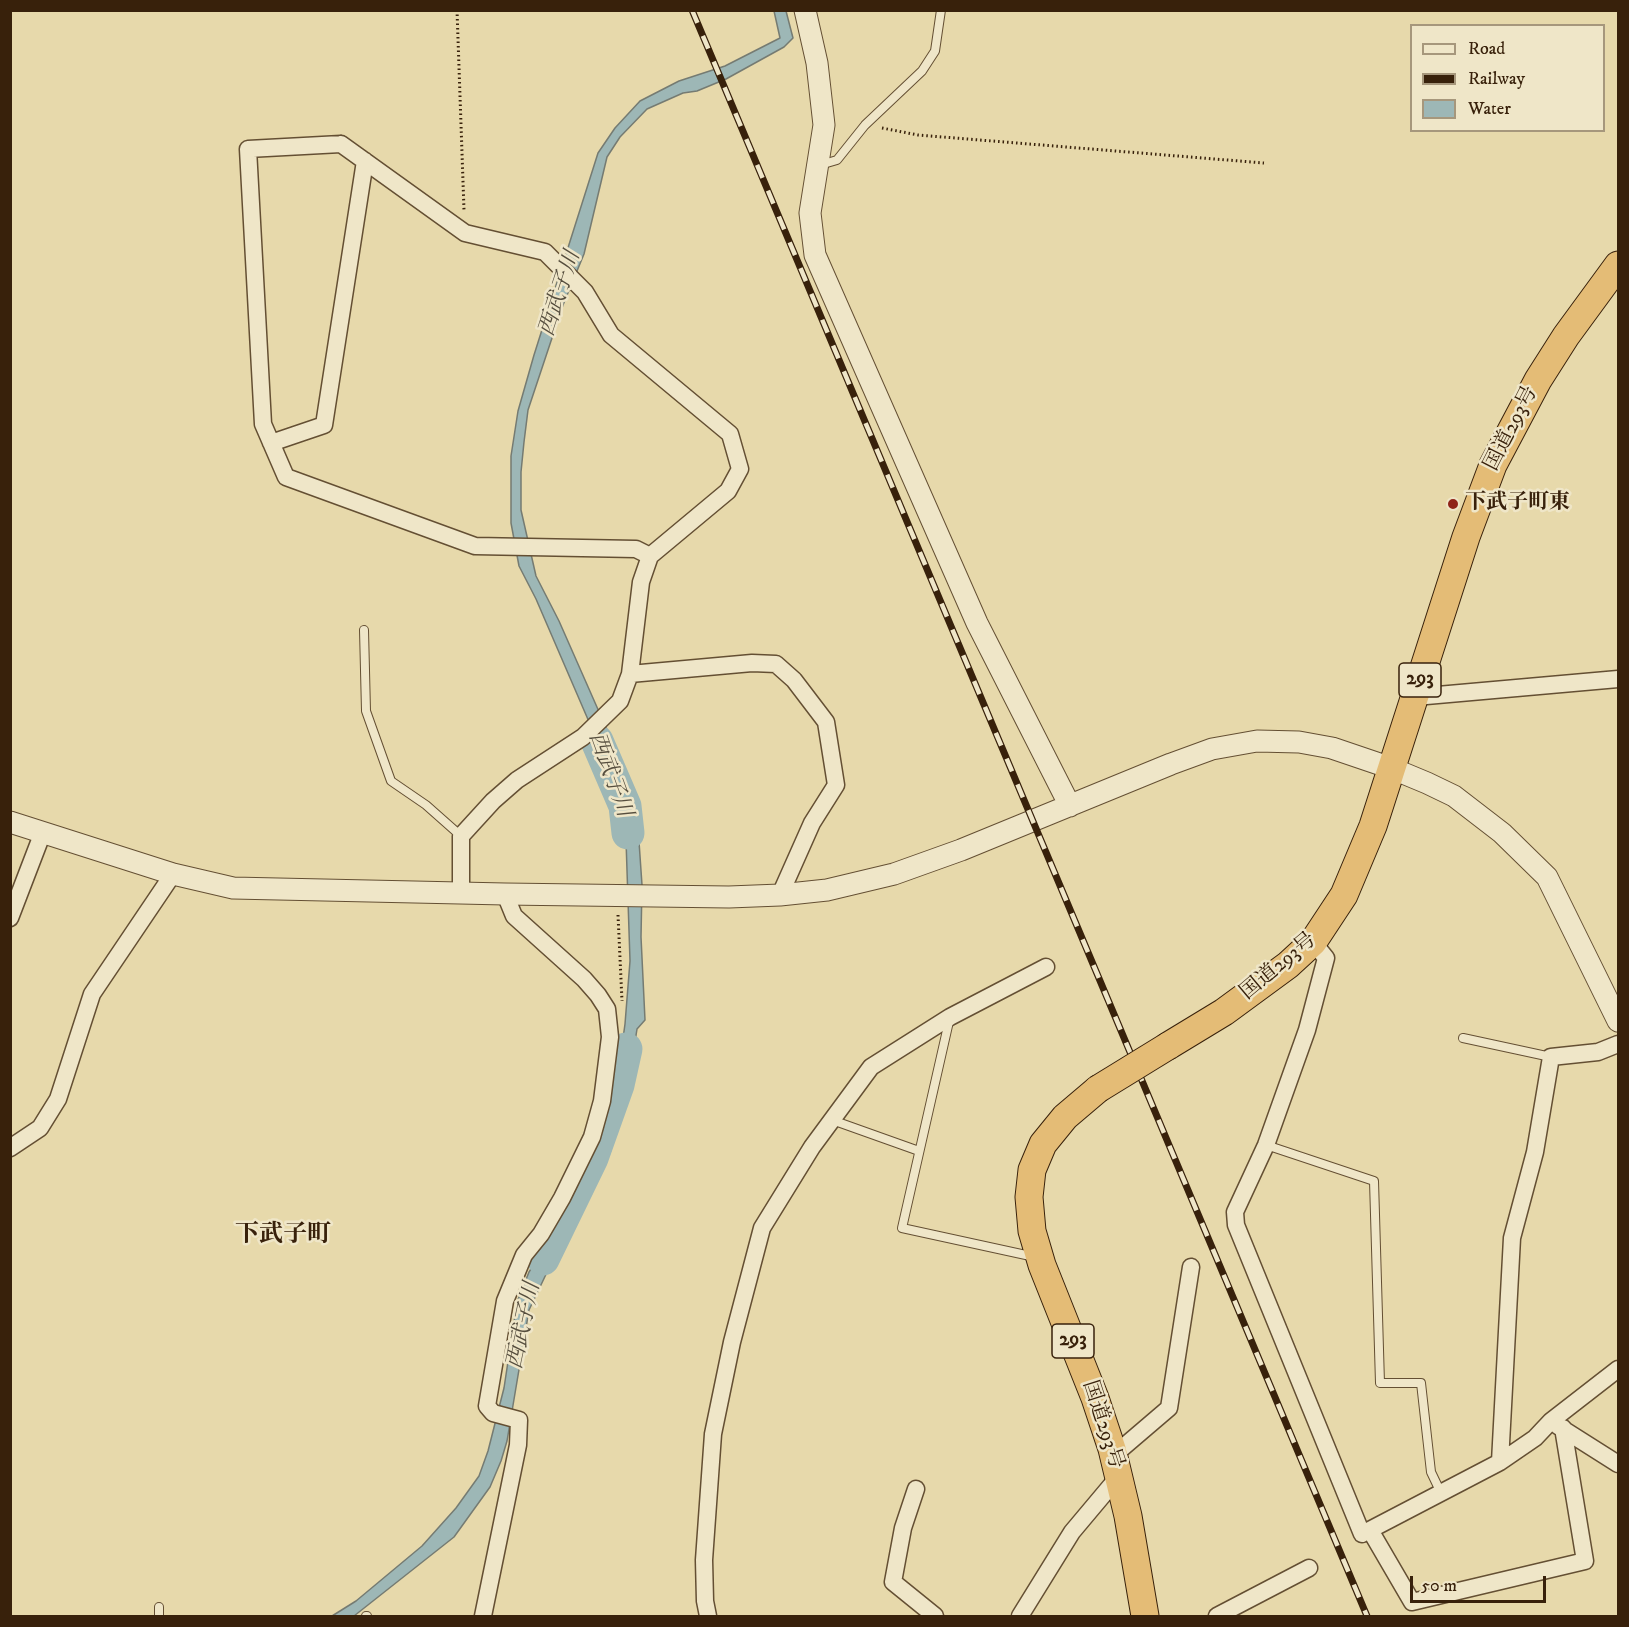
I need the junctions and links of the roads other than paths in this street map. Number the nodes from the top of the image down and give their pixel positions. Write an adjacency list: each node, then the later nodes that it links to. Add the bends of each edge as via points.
1 (805, 10): 4 (street, via 817,63 824,125)
2 (941, 10): 4 (lane, via 935,51 922,71 865,124 837,160)
3 (365, 161): 6 (street, via 324,425); 6 (street, via 341,144 248,148 263,423); 7 (street, via 465,233 545,252 585,292 611,335 730,434 740,468 728,491)
4 (818, 165): 13 (street, via 810,213 815,255 977,622)
5 (1618, 265): 11 (highway, 国道293号 / 293, via 1538,380 1493,465)
6 (271, 443): 7 (street, via 286,477 475,546 636,549)
7 (650, 556): 9 (street, via 641,582)
8 (364, 630): 16 (lane, via 366,711 391,781)
9 (630, 674): 16 (street, via 620,701 605,716 583,736 517,780); 20 (street, via 776,664 794,680 826,722 836,785 812,823)
10 (1618, 679): 11 (street)
11 (1415, 697): 12 (highway, 国道293号 / 293)
12 (1391, 768): 13 (street, via 1332,748 1257,741 1212,749); 22 (highway, 国道293号 / 293, via 1359,863 1344,896); 24 (street, via 1454,796 1502,833 1547,877)
13 (1070, 806): 20 (street, via 894,874 827,890)
14 (10, 822): 15 (street)
15 (43, 832): 17 (street); 21 (street)
16 (461, 836): 18 (street)
17 (173, 874): 18 (street, via 233,888); 32 (street, via 92,994 58,1099 40,1128)
18 (461, 892): 19 (street)
19 (505, 894): 20 (street); 47 (street, via 514,916 598,994 607,1009 610,1036 602,1101 592,1137 562,1198 524,1255 505,1301 487,1406 493,1413 519,1420 518,1445)
20 (780, 895)
21 (10, 918)
22 (1313, 942): 31 (street, via 1326,958 1307,1030); 34 (highway, 国道293号 / 293, bridge, via 1224,1012 1098,1089 1065,1117 1043,1144 1032,1170 1032,1231)
23 (1046, 968): 25 (street)
24 (1611, 990): 26 (street)
25 (950, 1017): 30 (street, via 871,1067); 33 (lane)
26 (1618, 1021)
27 (1463, 1038): 29 (lane)
28 (1618, 1044): 29 (street, via 1598,1052)
29 (1551, 1057): 38 (street, via 1535,1152 1512,1238)
30 (832, 1119): 33 (lane); 48 (street, via 762,1228 732,1341 713,1434 704,1560)
31 (1266, 1145): 42 (lane, via 1374,1181 1380,1383 1421,1383 1431,1472); 43 (street, via 1235,1212 1236,1225 1362,1534)
32 (10, 1148)
33 (919, 1151): 34 (lane, via 902,1228)
34 (1040, 1258): 40 (highway, 国道293号 / 293, via 1095,1398)
35 (1191, 1267): 40 (street, via 1169,1408)
36 (1618, 1369): 37 (street)
37 (1557, 1425): 38 (street); 39 (street); 43 (street, via 1585,1561 1412,1602)
38 (1500, 1462): 42 (street)
39 (1618, 1464)
40 (1116, 1465): 50 (street); 51 (highway, 国道293号 / 293)
41 (916, 1489): 49 (street, via 892,1582)
42 (1442, 1493): 43 (street)
43 (1370, 1530)
44 (1309, 1568): 52 (street)
45 (159, 1607): 46 (lane)
46 (159, 1617)
47 (483, 1617)
48 (708, 1617)
49 (935, 1617)
50 (1020, 1617)
51 (1145, 1617)
52 (1216, 1617)

